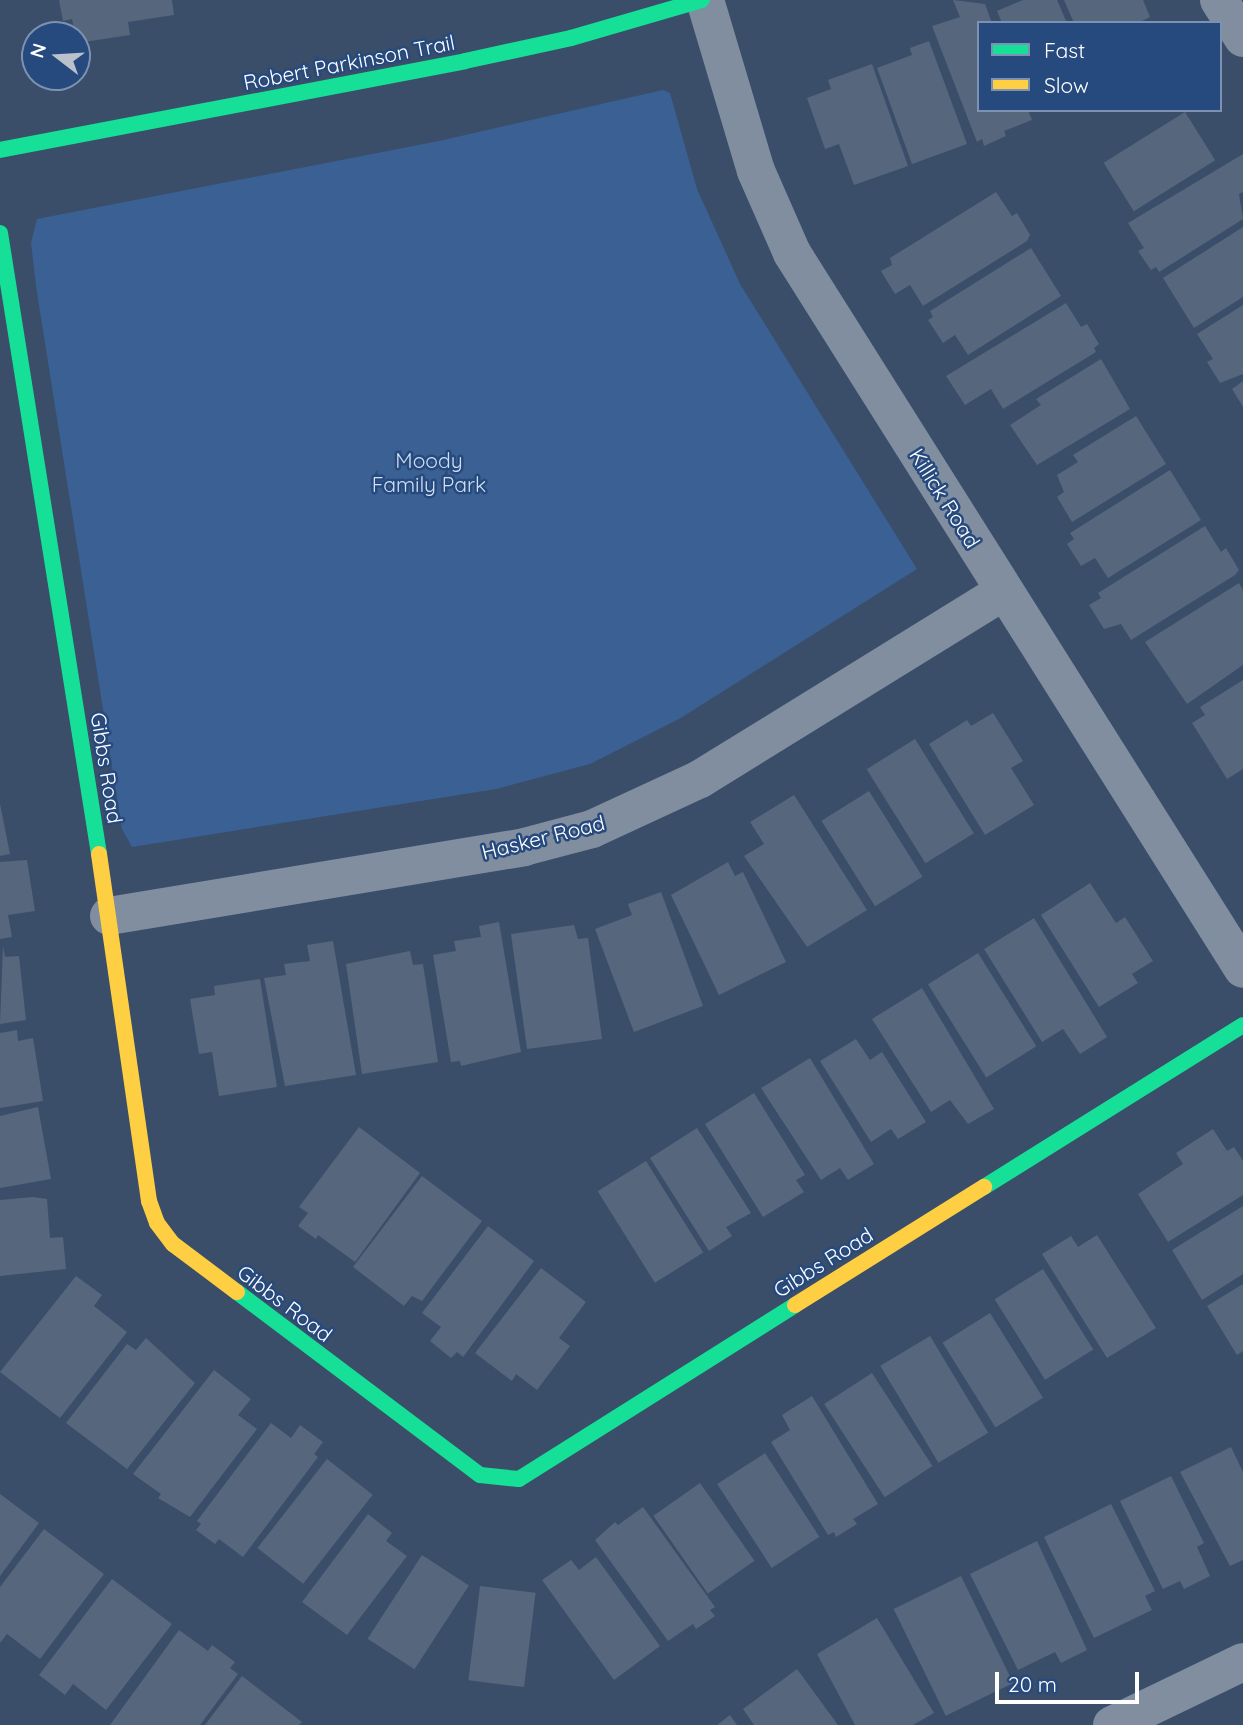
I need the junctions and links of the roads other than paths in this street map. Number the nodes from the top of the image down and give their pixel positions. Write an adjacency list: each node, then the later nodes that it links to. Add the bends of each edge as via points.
1 (704, 0): 4 (street, Robert Parkinson Trail, via 571,38 465,61); 6 (street, Killick Road, via 755,172 792,253)
2 (1219, 0): 3 (street)
3 (1243, 38)
4 (0, 150)
5 (0, 233): 7 (street, Gibbs Road)
6 (1004, 591): 7 (street, Hasker Road, via 700,779 592,829 524,847); 8 (street, Killick Road)
7 (109, 916): 9 (street, Gibbs Road, via 149,1201 157,1223 173,1244 444,1451 480,1475 506,1478 519,1479 563,1455 665,1386)
8 (1243, 969)
9 (1243, 1025)
10 (1243, 1662): 11 (street)
11 (1112, 1725)

